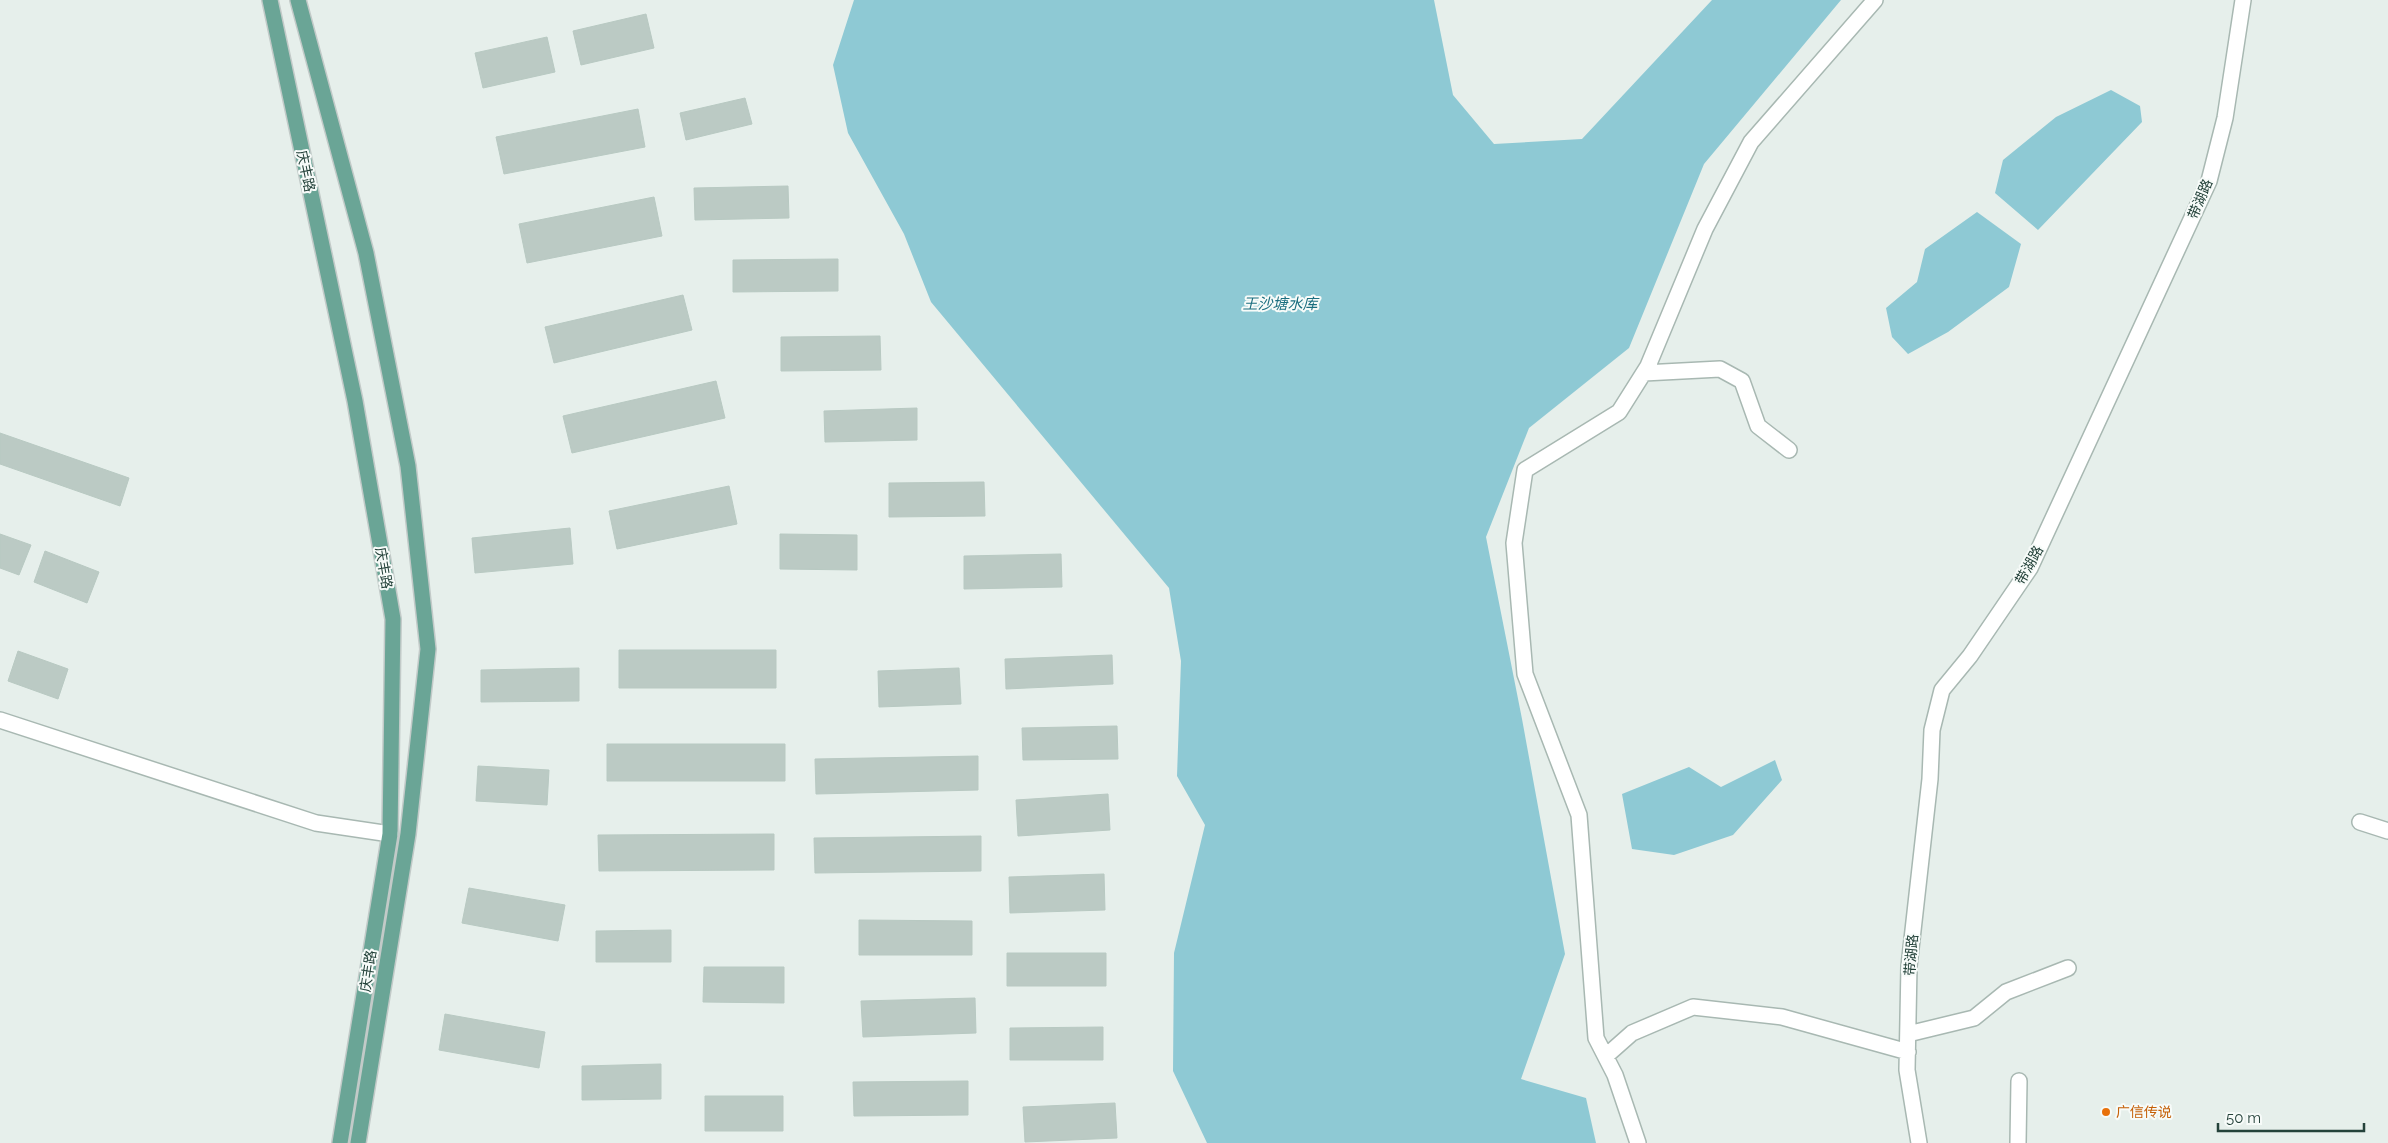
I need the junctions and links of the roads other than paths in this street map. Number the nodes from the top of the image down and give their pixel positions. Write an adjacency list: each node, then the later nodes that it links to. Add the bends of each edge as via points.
1 (270, 0): 10 (main road, 庆丰路, via 354,401 393,619)
2 (298, 0): 17 (main road, via 366,252 408,466 428,649 408,834)
3 (1875, 0): 5 (street, via 1751,142 1705,229)
4 (2243, 0): 12 (street, 带湖路, via 2225,118 2209,181 2030,568 1970,656 1942,690 1932,730 1930,779 1910,966)
5 (1644, 373): 6 (street, via 1720,369 1742,380 1758,426); 14 (street, via 1619,412 1525,470 1514,543 1525,674 1579,815 1596,1038)
6 (1788, 450)
7 (0, 720): 10 (street, via 316,823)
8 (2360, 822): 9 (street)
9 (2388, 831)
10 (390, 834): 16 (main road, 庆丰路)
11 (2068, 968): 12 (street, via 2006,992 1974,1018)
12 (1908, 1034): 13 (street, 带湖路)
13 (1908, 1052): 14 (street, via 1782,1017 1693,1007 1632,1032); 19 (street, 带湖路)
14 (1606, 1056): 18 (street, via 1616,1075)
15 (2019, 1081): 20 (street)
16 (340, 1143)
17 (358, 1143)
18 (1638, 1143)
19 (1919, 1143)
20 (2018, 1143)

